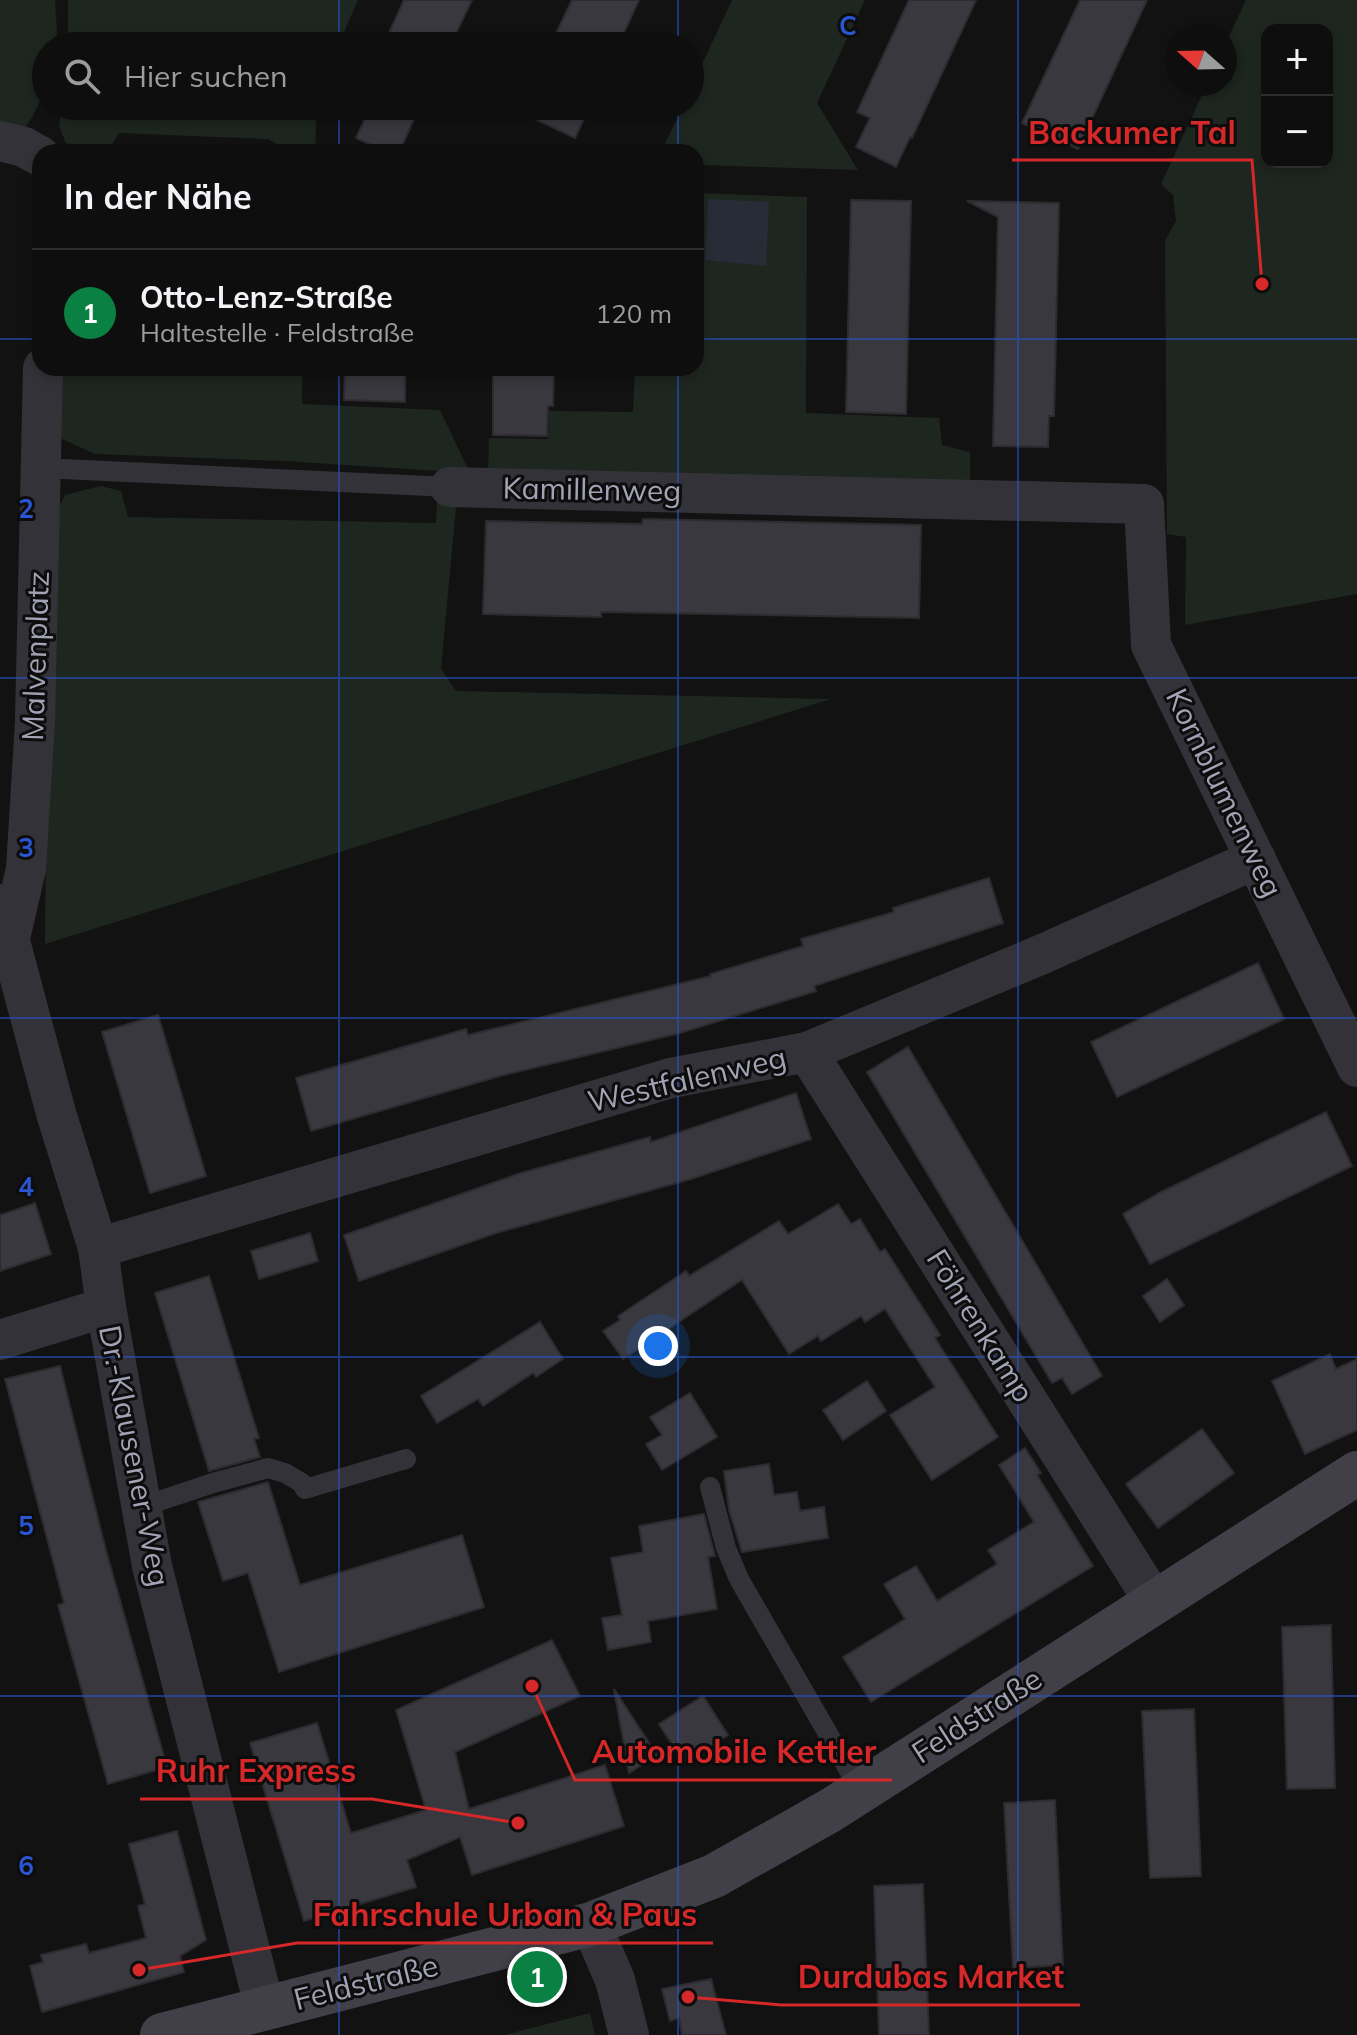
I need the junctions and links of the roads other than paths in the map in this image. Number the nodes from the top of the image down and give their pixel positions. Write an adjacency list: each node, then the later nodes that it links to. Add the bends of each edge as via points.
1 (0, 141): 2 (street)
2 (32, 152)
3 (43, 376): 4 (street, Malvenplatz)
4 (41, 468): 5 (lane, Kamillenweg); 8 (street, Malvenplatz, via 27,854)
5 (450, 487): 6 (street, Kamillenweg)
6 (1144, 504): 7 (street, Kornblumenweg, via 1151,645)
7 (1256, 859): 9 (street, Westfalenweg); 10 (street, Kornblumenweg)
8 (5, 923): 11 (street, Dr.-Klausener-Weg)
9 (807, 1052): 11 (street, Westfalenweg, via 671,1078); 18 (street, Föhrenkamp)
10 (1357, 1067)
11 (98, 1248): 12 (street, Dr.-Klausener-Weg)
12 (106, 1307): 13 (street); 17 (street, Dr.-Klausener-Weg)
13 (0, 1340)
14 (406, 1459): 17 (lane, via 305,1489 285,1473 268,1468)
15 (1357, 1473): 18 (main road, Feldstraße)
16 (710, 1487): 19 (lane, via 739,1579)
17 (141, 1507): 21 (street, Dr.-Klausener-Weg)
18 (1154, 1601): 19 (main road, Feldstraße)
19 (861, 1791): 20 (main road, Feldstraße, via 714,1876)
20 (591, 1924): 21 (main road, Feldstraße); 23 (street, via 615,1980)
21 (265, 2009): 22 (main road, Feldstraße)
22 (162, 2035)
23 (629, 2035)

